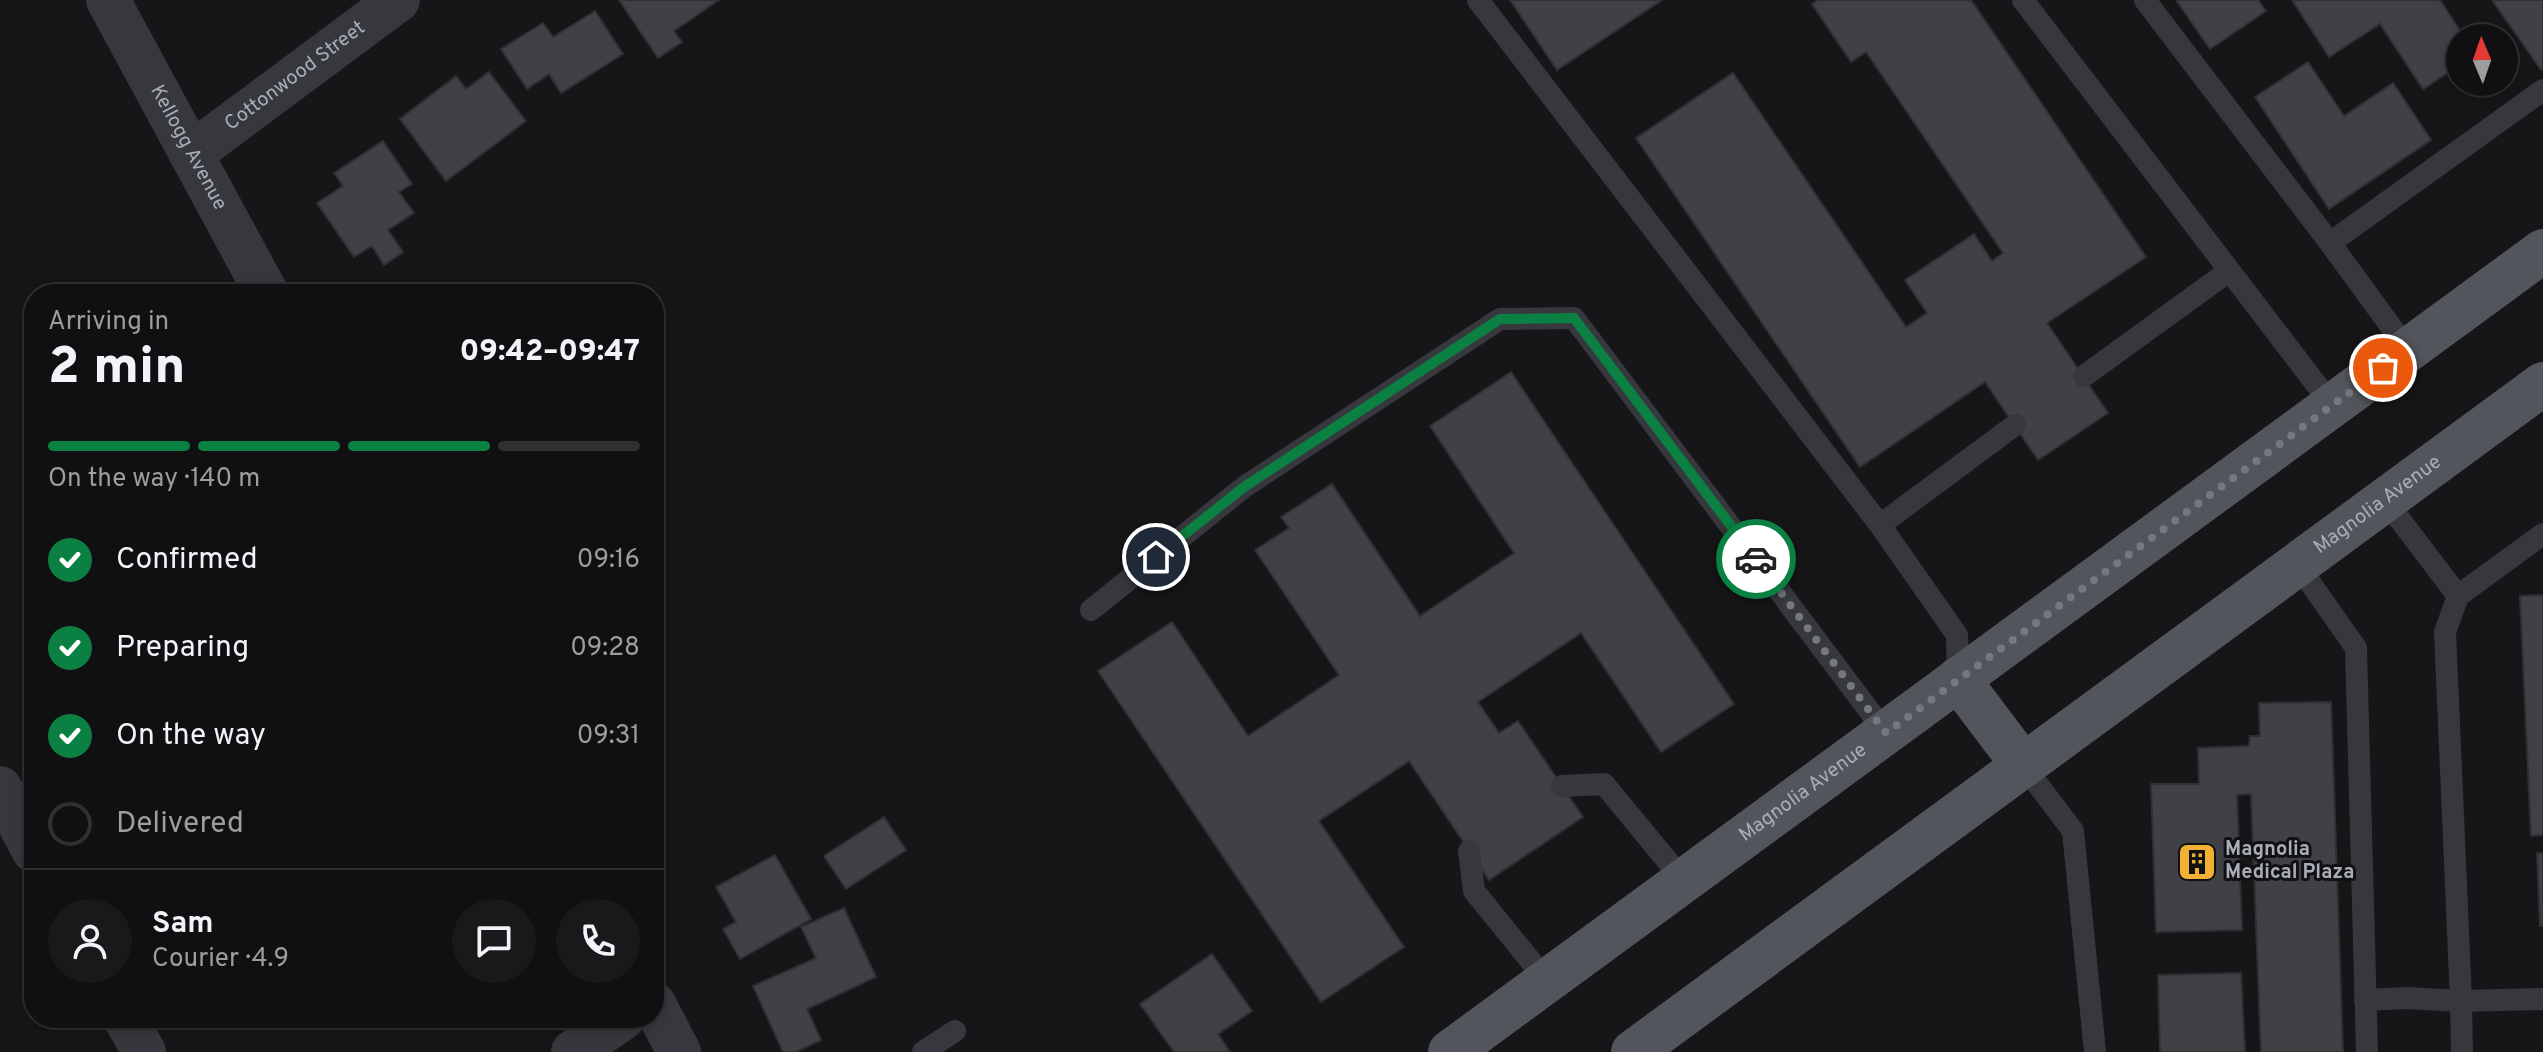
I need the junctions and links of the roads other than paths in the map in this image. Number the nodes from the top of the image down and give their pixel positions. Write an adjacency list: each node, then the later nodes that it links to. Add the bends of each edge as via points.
1 (108, 0): 7 (street, Kellogg Avenue)
2 (398, 0): 7 (street, Cottonwood Street)
3 (1478, 0): 18 (lane)
4 (2023, 0): 10 (lane)
5 (2145, 0): 8 (lane)
6 (2543, 90): 8 (lane)
7 (191, 154): 11 (street, Kellogg Avenue)
8 (2330, 243): 12 (lane)
9 (2543, 251): 12 (main road, Magnolia Avenue)
10 (2229, 271): 13 (lane); 15 (lane)
11 (262, 284)
12 (2408, 350): 15 (main road, Magnolia Avenue)
13 (2084, 376)
14 (2543, 384): 17 (main road, Magnolia Avenue)
15 (2332, 405): 23 (main road, Magnolia Avenue)
16 (2015, 425): 18 (lane)
17 (2385, 500): 20 (main road, Magnolia Avenue); 21 (lane)
18 (1880, 525): 23 (lane, via 1957,635)
19 (2543, 534): 21 (lane)
20 (2297, 564): 25 (main road, Magnolia Avenue); 33 (lane, via 2356,648)
21 (2458, 596): 34 (lane, via 2445,632)
22 (1091, 610): 24 (lane, via 1244,487 1500,319 1574,318)
23 (1958, 679): 24 (main road, Magnolia Avenue); 25 (main road)
24 (1886, 733): 30 (main road, Magnolia Avenue)
25 (2023, 765): 44 (main road, Magnolia Avenue); 45 (lane, via 2073,831)
26 (1562, 786): 30 (lane, via 1604,784)
27 (0, 788): 28 (street)
28 (24, 832)
29 (1469, 851): 31 (lane, via 1474,891)
30 (1684, 881): 31 (main road, Magnolia Avenue)
31 (1547, 981): 43 (main road, Magnolia Avenue)
32 (2543, 999): 34 (lane)
33 (2365, 1000): 34 (lane); 46 (lane)
34 (2461, 1001): 47 (lane)
35 (664, 1023): 41 (street)
36 (131, 1028): 39 (street)
37 (608, 1028): 40 (street)
38 (955, 1031): 42 (lane)
39 (144, 1052)
40 (573, 1052)
41 (679, 1052)
42 (923, 1052)
43 (1450, 1052)
44 (1633, 1052)
45 (2095, 1052)
46 (2367, 1052)
47 (2462, 1052)

